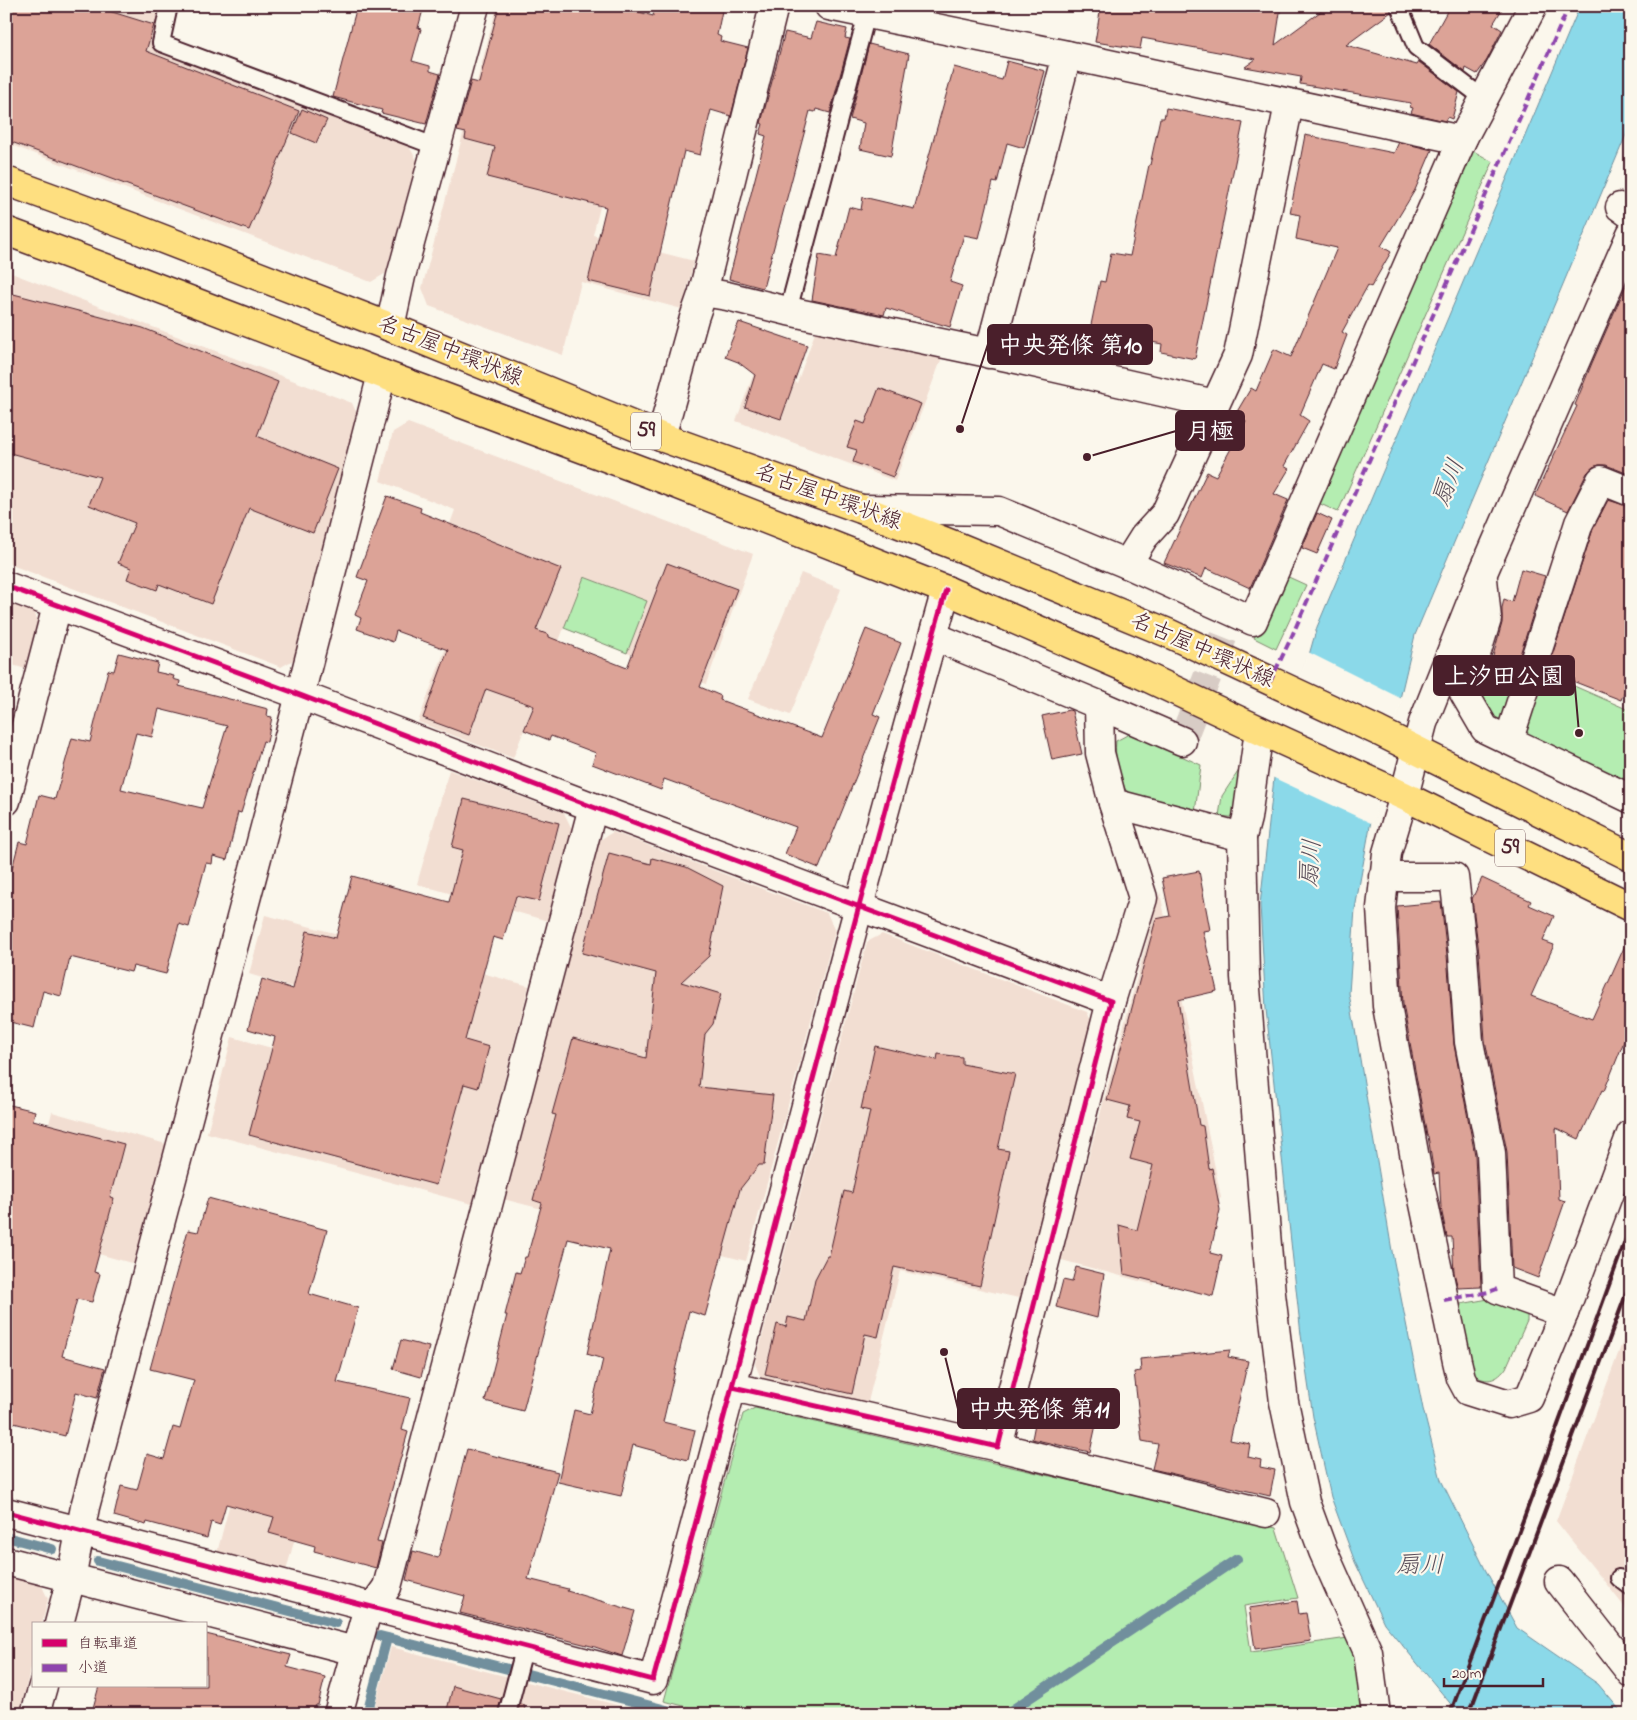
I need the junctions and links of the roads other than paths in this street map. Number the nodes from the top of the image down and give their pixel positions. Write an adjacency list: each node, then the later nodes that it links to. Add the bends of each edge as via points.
1 (169, 6): 12 (lane, via 161,43)
2 (474, 6): 12 (street)
3 (774, 6): 16 (street)
4 (829, 6): 7 (street)
5 (1399, 6): 9 (lane, via 1416,47)
6 (1534, 6): 9 (street)
7 (867, 14): 8 (street); 17 (lane)
8 (1067, 55): 10 (street); 19 (street)
9 (1483, 98): 11 (street)
10 (1289, 104): 11 (street); 21 (street, via 1238,355)
11 (1463, 138): 25 (street, via 1253,621)
12 (436, 147): 18 (street)
13 (6, 181): 18 (main road, 名古屋中環状線 / 59)
14 (6, 232): 20 (main road, 名古屋中環状線 / 59)
15 (1631, 234): 26 (street)
16 (703, 292): 17 (street); 22 (street)
17 (788, 311): 19 (street)
18 (390, 327): 22 (main road, 名古屋中環状線 / 59)
19 (989, 354): 21 (street)
20 (382, 374): 28 (main road, 名古屋中環状線 / 59, via 648,473); 31 (street)
21 (1216, 404): 25 (street, via 1165,514 1144,537)
22 (661, 438): 24 (main road, 名古屋中環状線 / 59)
23 (1631, 492): 34 (street, via 1602,480 1580,523)
24 (861, 509): 25 (street, via 999,511); 36 (main road, 名古屋中環状線 / 59, via 1168,633)
25 (1127, 564)
26 (1482, 575): 34 (street, via 1487,619 1464,693 1485,729); 36 (street, via 1423,723)
27 (6, 586): 29 (street)
28 (946, 590): 30 (street); 33 (main road, 名古屋中環状線 / 59, via 1138,673)
29 (57, 606): 31 (street); 39 (street)
30 (933, 636): 32 (street); 45 (street)
31 (300, 695): 41 (street); 54 (street)
32 (1099, 705): 35 (street); 40 (street, via 1100,753)
33 (1264, 733): 37 (main road, 名古屋中環状線 / 59); 42 (street)
34 (1509, 739): 38 (street)
35 (1182, 741)
36 (1408, 746): 37 (street); 43 (main road, 名古屋中環状線 / 59)
37 (1397, 793): 44 (street); 46 (main road, 名古屋中環状線 / 59)
38 (1631, 799)
39 (6, 801)
40 (1113, 803): 42 (street); 47 (street, via 1144,898)
41 (593, 807): 45 (street); 58 (street, via 387,1587)
42 (1242, 837): 67 (street, via 1245,977 1270,1284 1284,1402 1305,1502 1368,1652)
43 (1631, 857)
44 (1383, 877): 49 (street, via 1454,877 1469,1042 1491,1153 1497,1289); 49 (street, via 1381,908 1387,1006 1457,1361 1468,1391 1510,1404 1530,1398)
45 (858, 906): 47 (street); 50 (street)
46 (1631, 907)
47 (1112, 1001): 51 (street)
48 (1631, 1134): 49 (street)
49 (1564, 1313)
50 (733, 1387): 51 (street); 61 (street, via 653,1680)
51 (998, 1447): 53 (street)
52 (6, 1512): 54 (street)
53 (1266, 1512)
54 (81, 1531): 56 (street); 58 (street)
55 (6, 1561): 56 (street)
56 (71, 1578): 59 (street); 60 (street)
57 (1559, 1581): 62 (street)
58 (372, 1606): 60 (street); 61 (street)
59 (60, 1622)
60 (355, 1651): 65 (street)
61 (523, 1654): 66 (lane)
62 (1631, 1673)
63 (42, 1688): 64 (street)
64 (35, 1714)
65 (338, 1714)
66 (507, 1714)
67 (1376, 1714)

